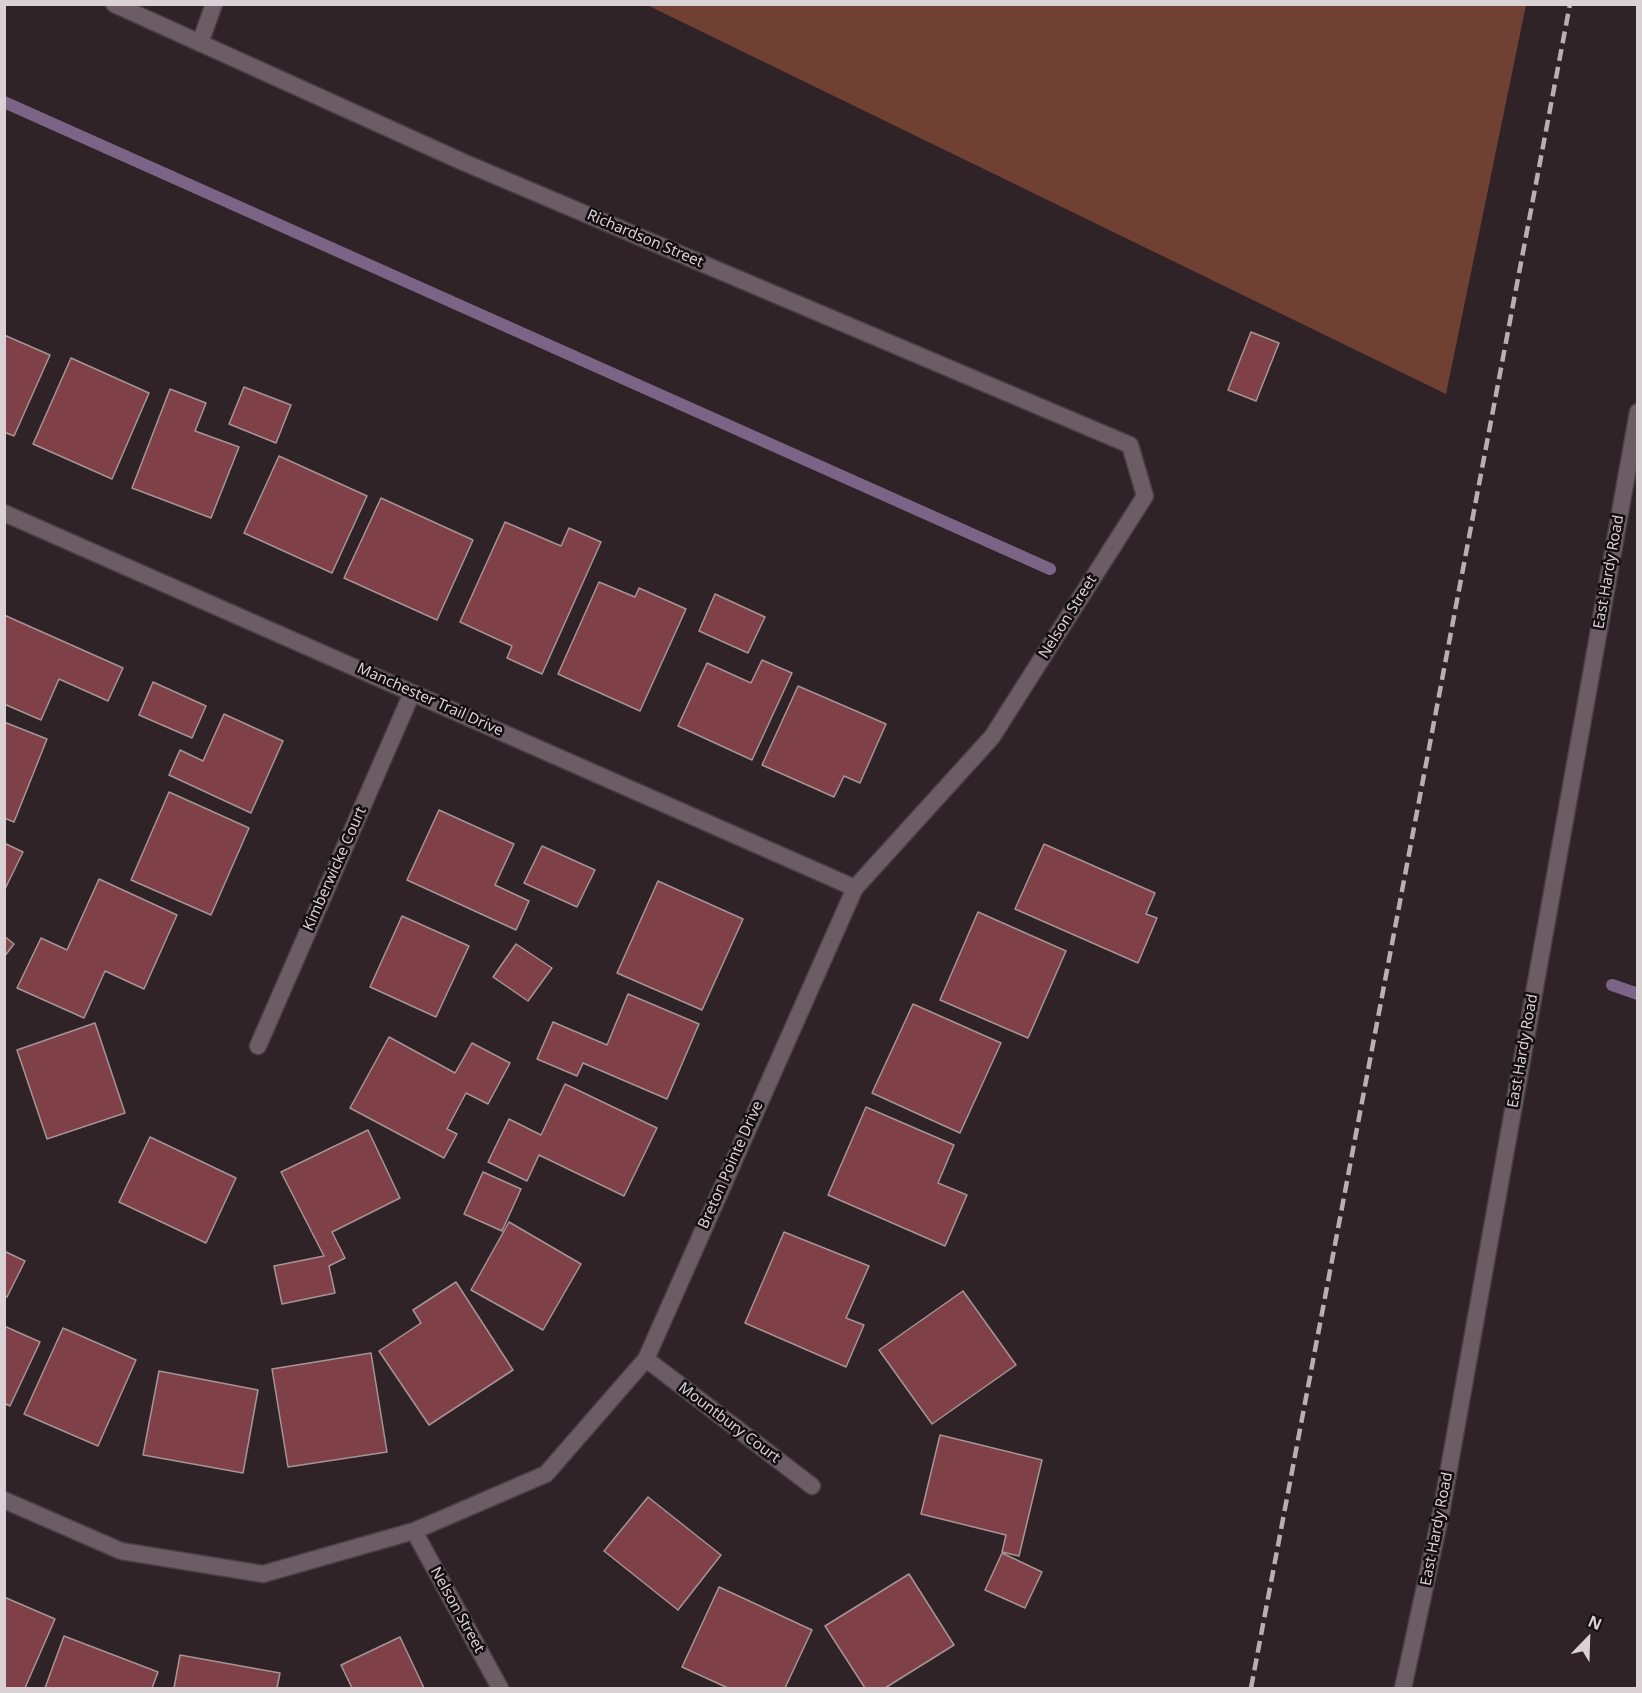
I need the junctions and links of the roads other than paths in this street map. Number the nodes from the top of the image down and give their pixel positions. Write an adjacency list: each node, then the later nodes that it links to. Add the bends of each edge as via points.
1 (114, 4): 3 (street, Richardson Street)
2 (214, 4): 3 (street)
3 (200, 43): 5 (street, Richardson Street, via 463,162 1130,445)
4 (1638, 412): 16 (street, East Hardy Road, via 1441,1513)
5 (1145, 496): 8 (street, Nelson Street)
6 (4, 513): 7 (street, Manchester Trail Drive)
7 (412, 693): 9 (street, Manchester Trail Drive); 10 (street, Kimberwicke Court)
8 (992, 737): 9 (street, Breton Pointe Drive)
9 (855, 888): 11 (street, Breton Pointe Drive)
10 (258, 1046)
11 (646, 1359): 12 (street, Mountbury Court); 14 (street, Breton Pointe Drive, via 546,1474)
12 (812, 1486)
13 (4, 1500): 14 (street, Breton Pointe Drive, via 121,1551 263,1574)
14 (414, 1531): 15 (street, Nelson Street)
15 (500, 1689)
16 (1403, 1689)

